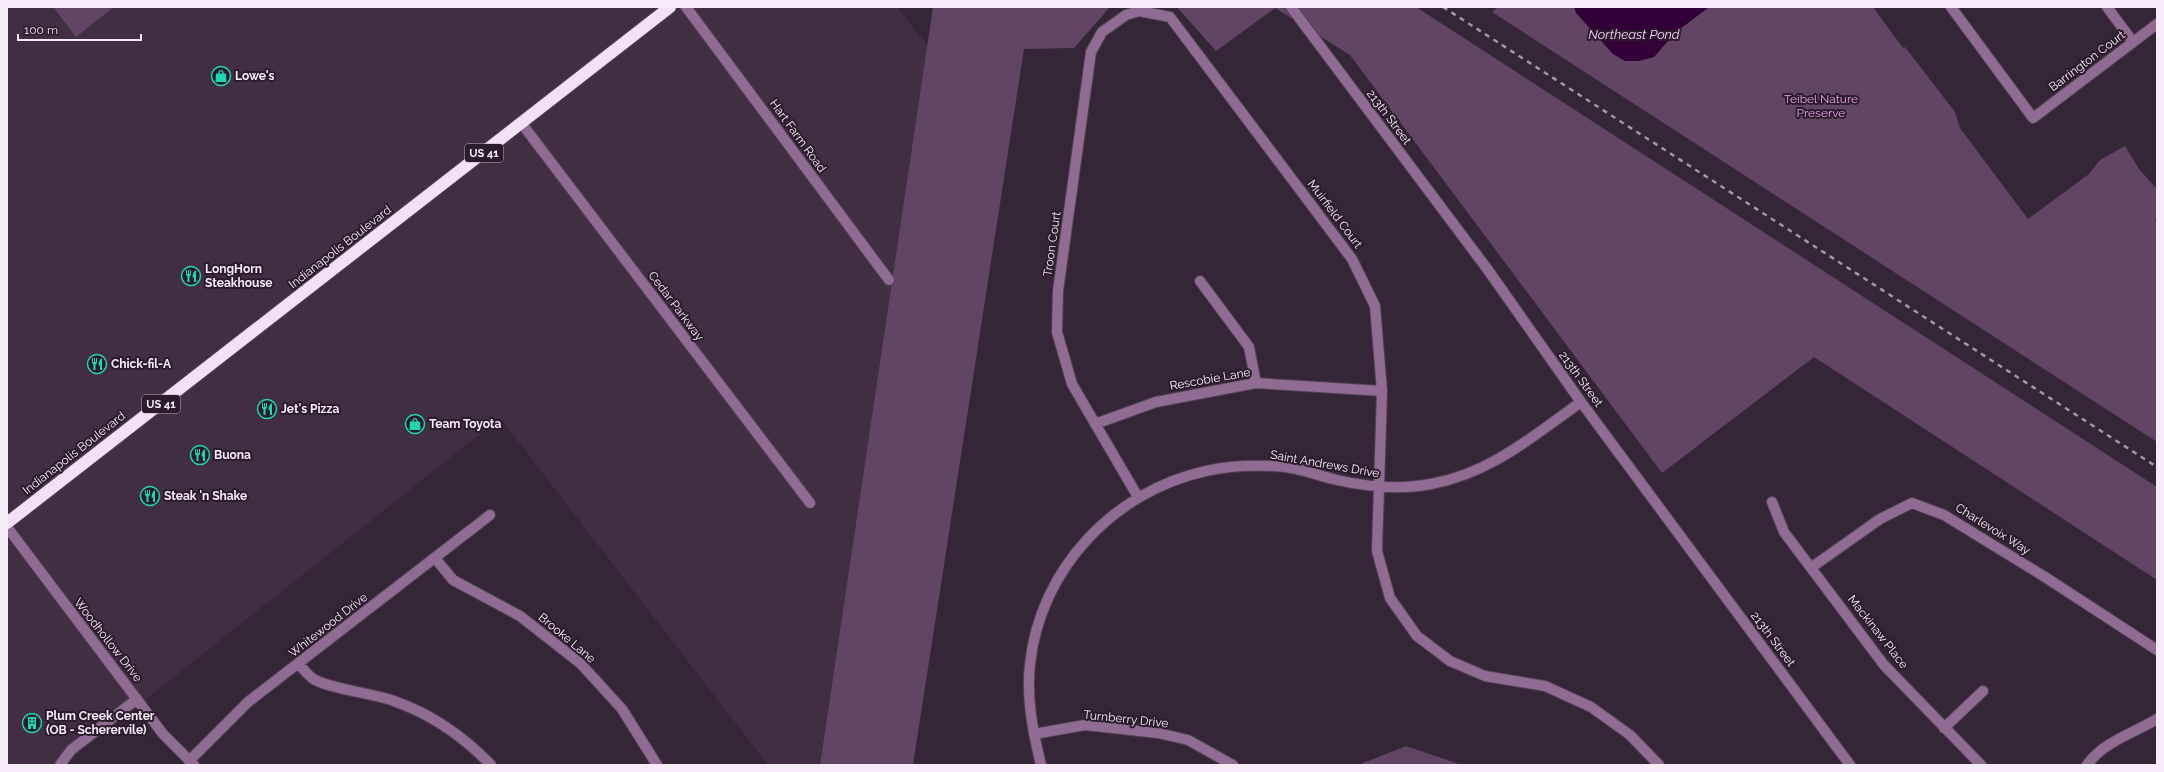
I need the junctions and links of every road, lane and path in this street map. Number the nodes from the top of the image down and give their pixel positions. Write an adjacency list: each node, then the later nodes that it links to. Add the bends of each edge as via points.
1 (670, 7): 9 (highway, Indianapolis Boulevard / US 41)
2 (686, 7): 10 (street, Hart Farm Road)
3 (1291, 7): 14 (street, 213th Street, via 1488,270)
4 (1951, 7): 8 (street, Barrington Court, via 2032,118)
5 (2107, 7): 8 (street)
6 (1148, 13): 13 (street, Muirfield Court, via 1170,17 1352,259 1375,306); 15 (street, Troon Court, via 1140,11 1126,14 1102,32 1091,52 1058,291 1057,332 1063,358 1072,384)
7 (2157, 24): 8 (street, Barrington Court)
8 (2133, 42)
9 (522, 124): 19 (street, Cedar Parkway); 21 (highway, Indianapolis Boulevard / US 41)
10 (889, 280)
11 (1200, 280): 12 (street, via 1249,347)
12 (1256, 383): 13 (street, Rescobie Lane); 15 (street, Rescobie Lane, via 1156,402)
13 (1382, 391): 16 (street, Muirfield Court)
14 (1581, 402): 16 (street, Saint Andrews Drive, via 1529,441 1503,458 1479,469 1432,484); 39 (street, 213th Street)
15 (1095, 424): 17 (street, Troon Court)
16 (1378, 487): 17 (street, Saint Andrews Drive, via 1275,466 1240,466 1206,470 1170,482); 38 (street, Muirfield Court, via 1377,551 1390,598 1417,636 1450,661 1485,676 1545,686 1591,707 1630,735)
17 (1138, 497): 31 (street, Saint Andrews Drive, via 1117,511 1085,541 1058,579 1047,601 1030,662 1029,692)
18 (1772, 502): 24 (street, Mackinaw Place, via 1784,532)
19 (810, 503)
20 (490, 515): 23 (street, Whitewood Drive)
21 (7, 523)
22 (7, 527): 28 (street, Woodhollow Drive)
23 (435, 558): 26 (street, Whitewood Drive); 35 (street, Brooke Lane, via 453,580 520,616 580,663 622,709)
24 (1812, 568): 25 (street, Charlevoix Way, via 1880,519 1912,503 1944,515); 30 (street, Mackinaw Place, via 1884,665)
25 (2157, 650)
26 (299, 664): 32 (street, Whitewood Drive, via 248,702); 34 (street, via 312,678 327,684 395,701 422,713 452,732)
27 (1983, 691): 30 (street)
28 (137, 698): 32 (street, Woodhollow Drive, via 163,734); 33 (street, via 71,750)
29 (2157, 719): 41 (street, via 2115,741)
30 (1944, 728): 40 (street, Mackinaw Place)
31 (1034, 734): 36 (street, Saint Andrews Drive); 37 (street, Turnberry Drive, via 1085,725 1158,733 1188,740)
32 (191, 763)
33 (60, 765)
34 (491, 765)
35 (657, 765)
36 (1041, 765)
37 (1232, 765)
38 (1659, 765)
39 (1850, 765)
40 (1981, 765)
41 (2087, 765)

